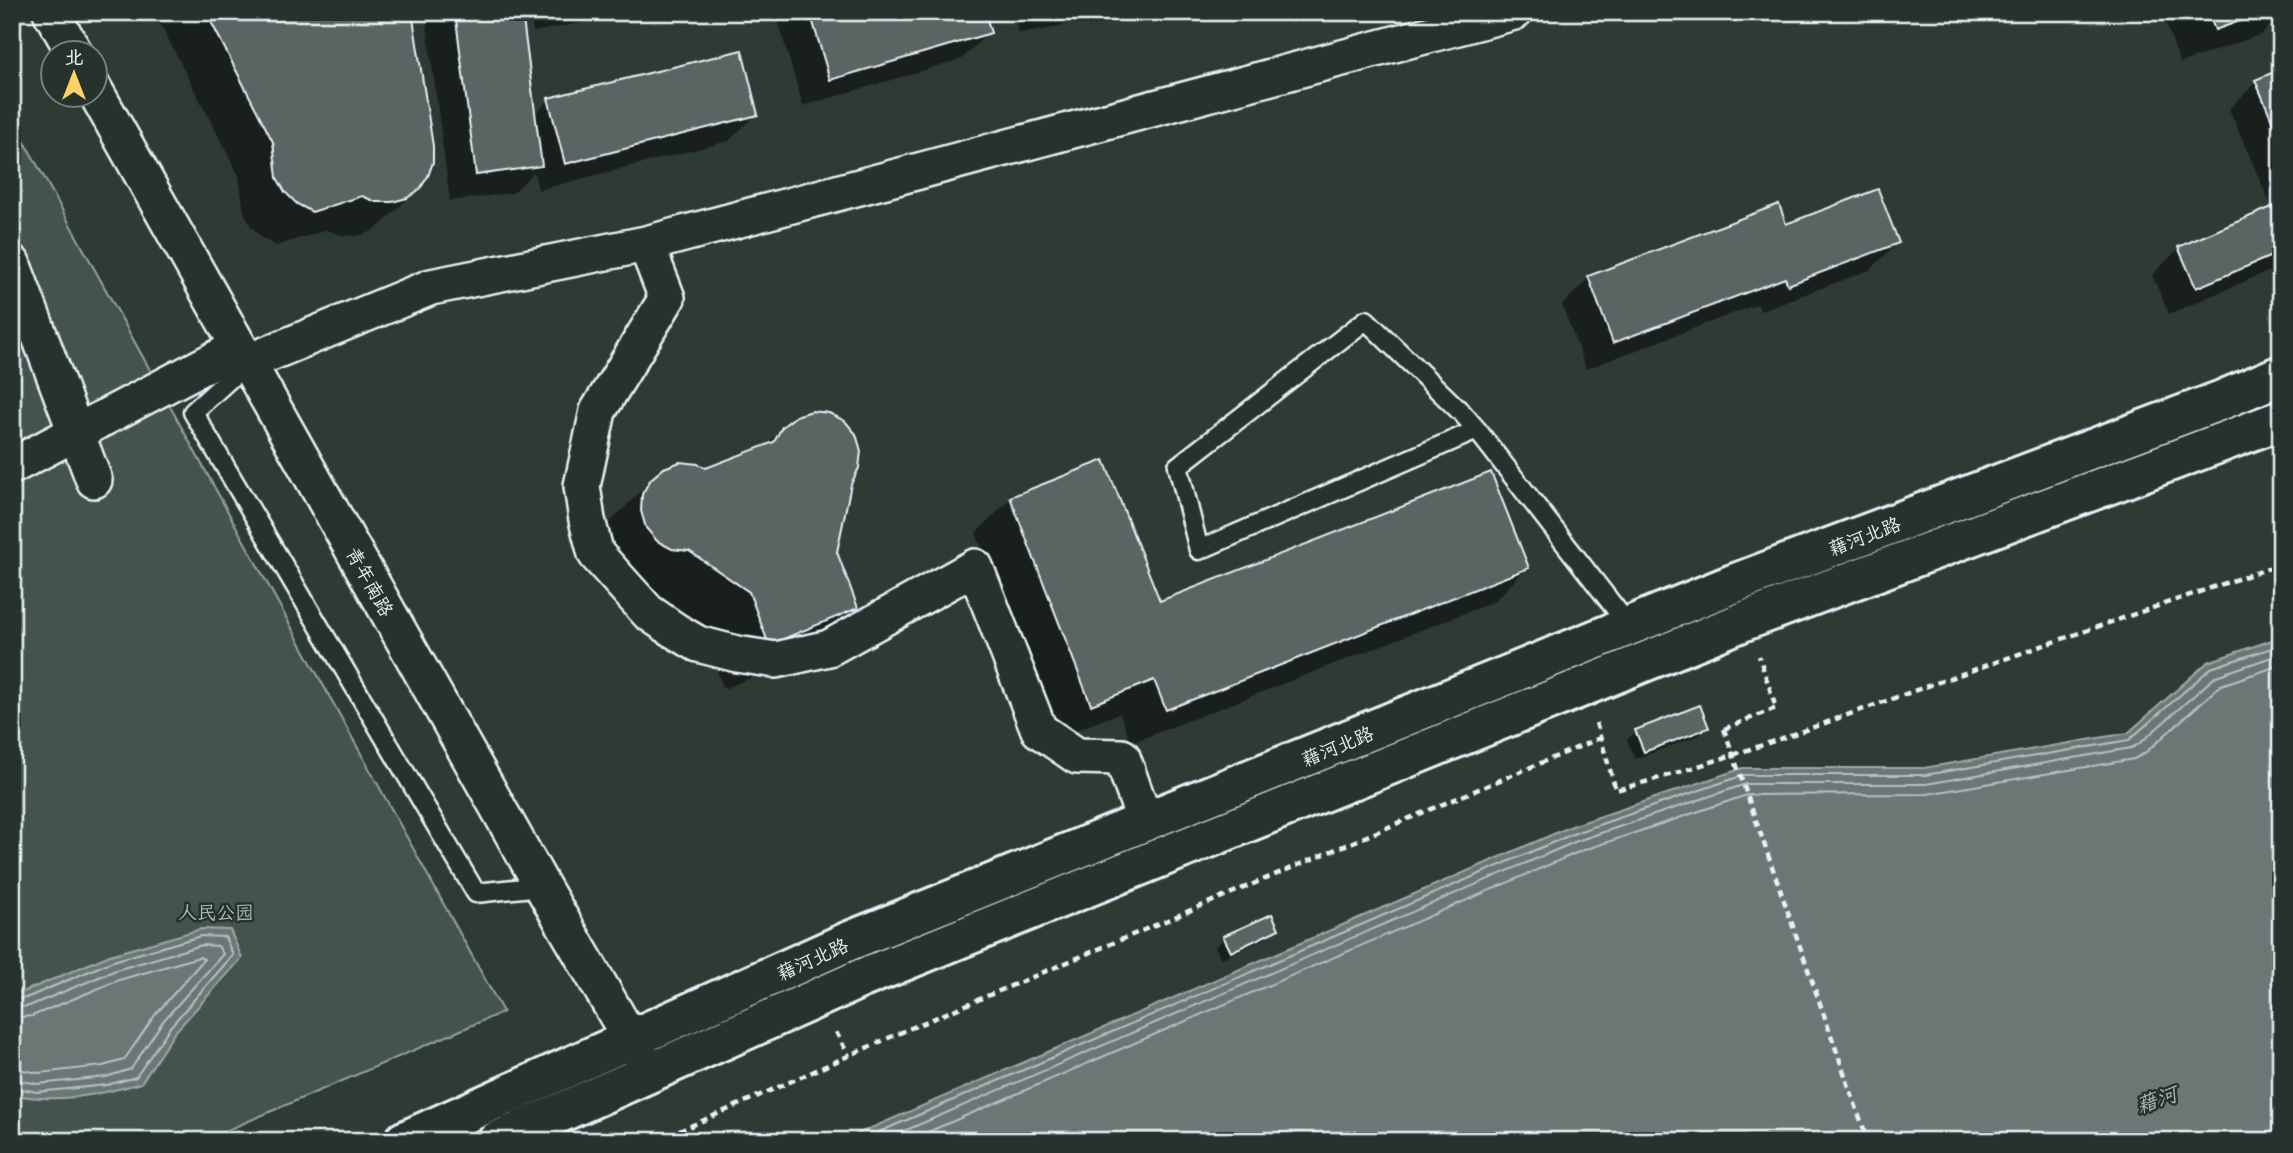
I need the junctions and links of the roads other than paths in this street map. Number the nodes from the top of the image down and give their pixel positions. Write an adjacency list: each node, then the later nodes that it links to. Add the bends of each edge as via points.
1 (51, 12): 3 (street)
2 (1514, 12): 5 (street)
3 (66, 38)
4 (105, 108): 7 (street, 青年南路)
5 (646, 244): 7 (street, via 431,287); 15 (street, via 667,298 598,411 582,486 596,554 648,612 674,630 698,644 776,660 829,648 975,567 1039,730 1077,756 1122,757)
6 (12, 263): 11 (street)
7 (244, 355): 11 (street); 16 (street, 青年南路); 16 (lane, via 193,412 476,893)
8 (2281, 374): 14 (main road, 藉河北路)
9 (2281, 420): 18 (main road, 藉河北路, via 1747,620 862,978)
10 (1477, 430): 10 (lane, via 1366,320 1178,466 1199,550); 14 (lane)
11 (76, 433): 12 (street); 13 (street)
12 (12, 466)
13 (94, 480)
14 (1629, 626): 15 (main road, 藉河北路)
15 (1145, 822): 17 (main road, 藉河北路, via 847,942)
16 (542, 886): 17 (street, 青年南路)
17 (630, 1041): 18 (street, 青年南路); 19 (main road, 藉河北路)
18 (650, 1072): 20 (main road, 藉河北路)
19 (404, 1141)
20 (496, 1141)

